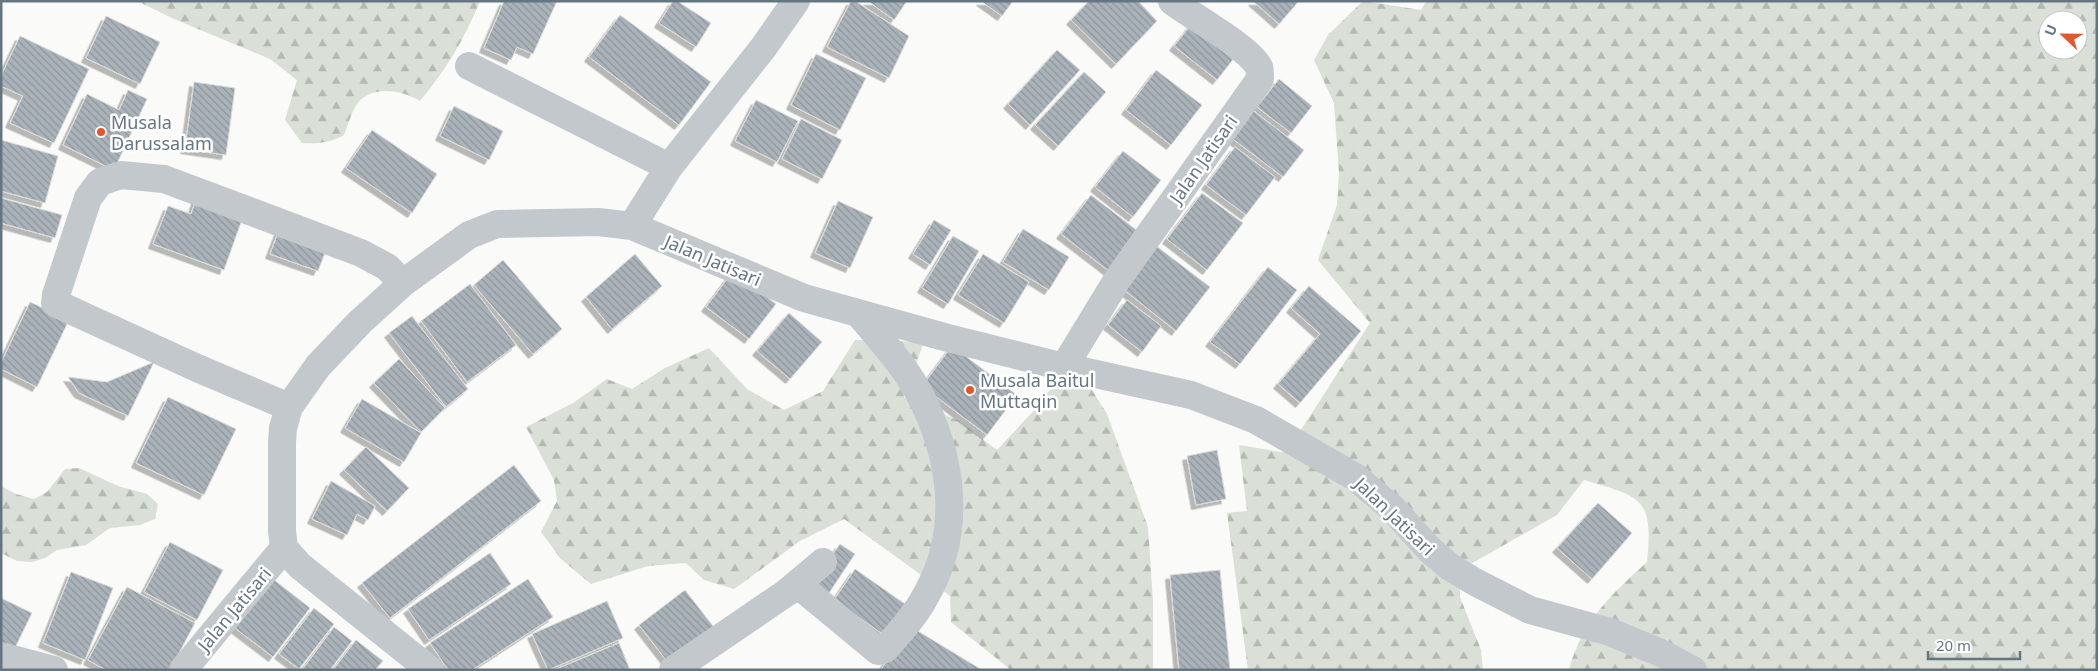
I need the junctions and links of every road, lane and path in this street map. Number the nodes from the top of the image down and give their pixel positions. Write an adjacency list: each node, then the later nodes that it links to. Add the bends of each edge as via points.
1 (796, 1): 4 (street)
2 (1172, 1): 8 (street, Jalan Jatisari, via 1225,36 1260,69 1260,79 1117,280)
3 (469, 66): 4 (street)
4 (669, 167): 5 (street)
5 (632, 226): 6 (street, Jalan Jatisari, via 598,222 497,224 469,235); 7 (street, Jalan Jatisari, via 804,298)
6 (402, 283): 9 (street, Jalan Jatisari, via 318,366); 9 (street, via 386,267 361,253 164,179 121,175 100,182 88,198 55,303)
7 (859, 314): 8 (street, Jalan Jatisari); 12 (street, via 895,356 918,392 935,428 948,473 949,522 940,566 920,605 886,649 878,651)
8 (1064, 367): 18 (street, Jalan Jatisari, via 1191,395 1256,420 1355,477 1392,508 1430,550 1475,582 1530,610 1610,632)
9 (288, 407): 10 (street, via 282,442)
10 (284, 548): 15 (street, Jalan Jatisari); 16 (street, via 300,566)
11 (824, 562): 12 (street)
12 (797, 584): 17 (street)
13 (1, 656): 14 (street)
14 (54, 670)
15 (183, 670)
16 (430, 670)
17 (673, 670)
18 (1693, 670)

